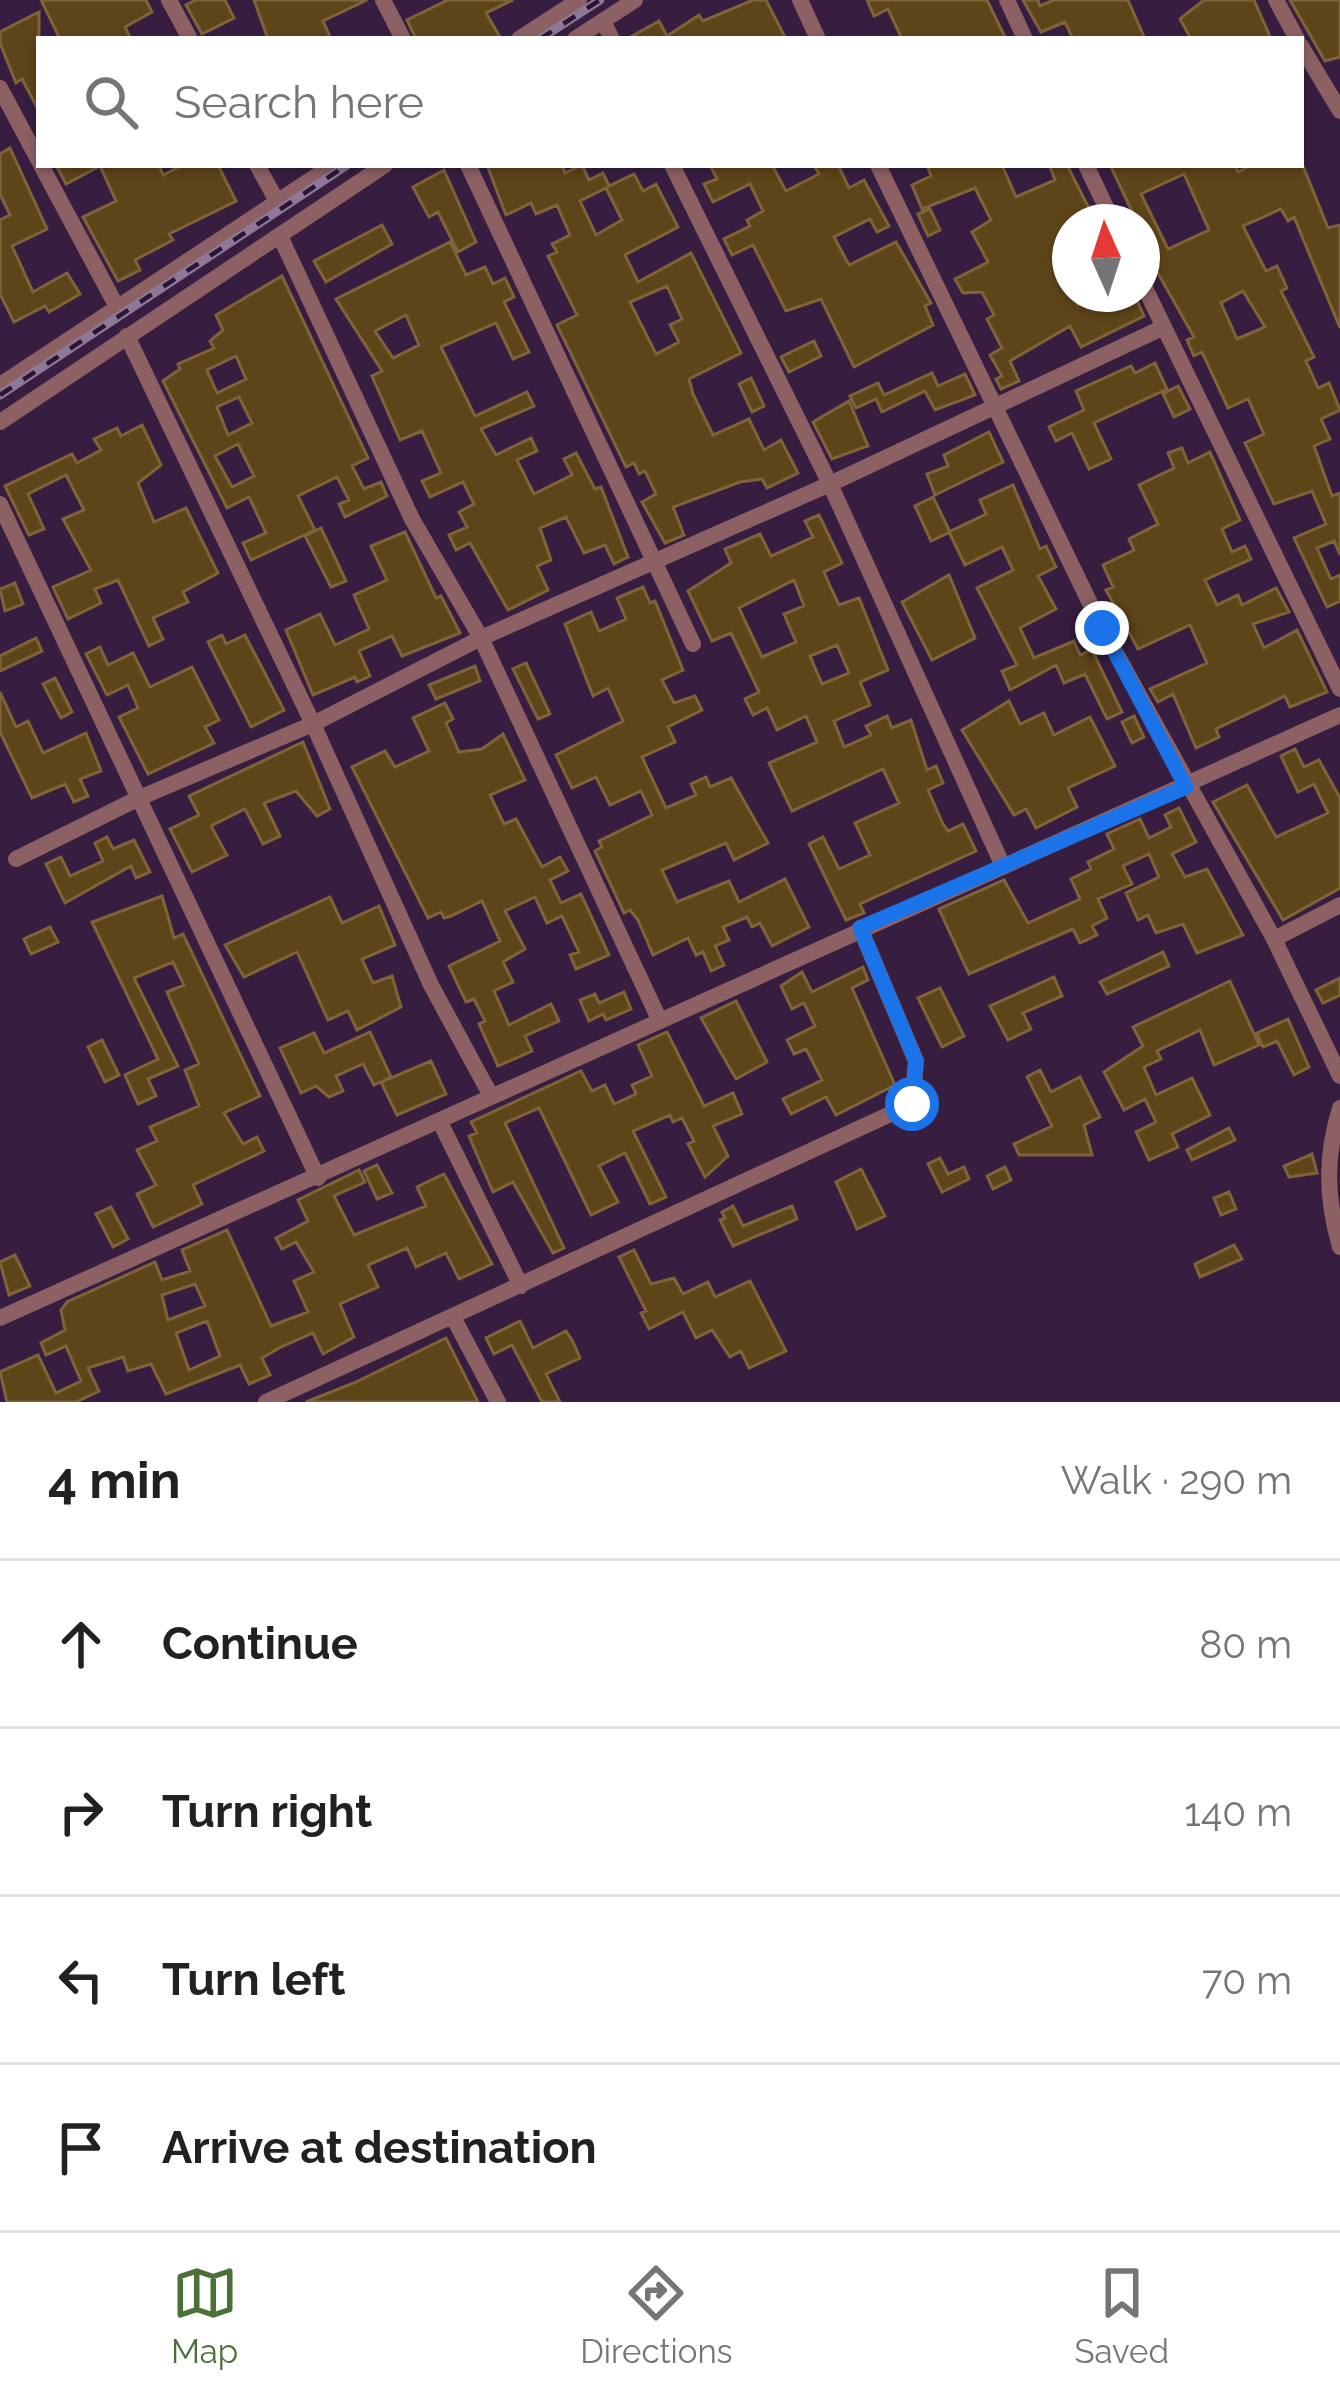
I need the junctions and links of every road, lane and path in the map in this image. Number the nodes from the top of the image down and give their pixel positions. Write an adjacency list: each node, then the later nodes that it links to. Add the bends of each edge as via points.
1 (169, 0): 9 (street)
2 (383, 0): 10 (street)
3 (579, 0): 11 (street)
4 (635, 0): 8 (street)
5 (800, 0): 14 (street)
6 (1007, 0): 15 (street)
7 (1276, 0): 16 (street)
8 (603, 20): 12 (street); 13 (street)
9 (188, 36)
10 (402, 36)
11 (525, 36)
12 (579, 36)
13 (611, 36)
14 (817, 36)
15 (1024, 36)
16 (1296, 36)
17 (1304, 50): 19 (street)
18 (0, 88): 20 (street)
19 (1340, 111)
20 (36, 156)
21 (43, 168): 32 (street)
22 (259, 168): 29 (street)
23 (329, 168): 29 (street)
24 (381, 168): 31 (street)
25 (468, 168): 41 (street)
26 (673, 168): 39 (street)
27 (879, 168): 37 (street)
28 (1087, 168): 30 (street)
29 (278, 203): 32 (street)
30 (1104, 204)
31 (280, 236): 35 (street); 42 (street, via 412,519)
32 (117, 307): 36 (street)
33 (1156, 312): 34 (street)
34 (1164, 328): 37 (street); 44 (street)
35 (127, 336): 38 (street); 46 (street)
36 (0, 385)
37 (993, 406): 39 (street); 47 (street)
38 (0, 422)
39 (830, 484): 41 (street); 50 (street)
40 (0, 504): 48 (street)
41 (656, 561): 42 (street); 43 (street)
42 (481, 638): 46 (street); 54 (street)
43 (694, 644)
44 (1340, 689)
45 (1340, 716): 47 (street)
46 (313, 724): 48 (street); 56 (street, via 430,986)
47 (1186, 787): 50 (street); 53 (street)
48 (137, 799): 49 (street); 59 (street)
49 (16, 859)
50 (1002, 864): 52 (street)
51 (1340, 905): 53 (street)
52 (860, 928): 54 (street); 61 (street, via 916,1061 912,1104)
53 (1274, 939): 55 (street)
54 (659, 1019): 56 (street)
55 (1340, 1076)
56 (491, 1096): 58 (street)
57 (1340, 1108): 60 (street, via 1328,1148 1329,1209)
58 (440, 1121): 59 (street); 61 (street)
59 (318, 1178): 63 (street)
60 (1340, 1247)
61 (520, 1286): 62 (street)
62 (453, 1317): 64 (street); 65 (street)
63 (0, 1318)
64 (266, 1402)
65 (497, 1402)

